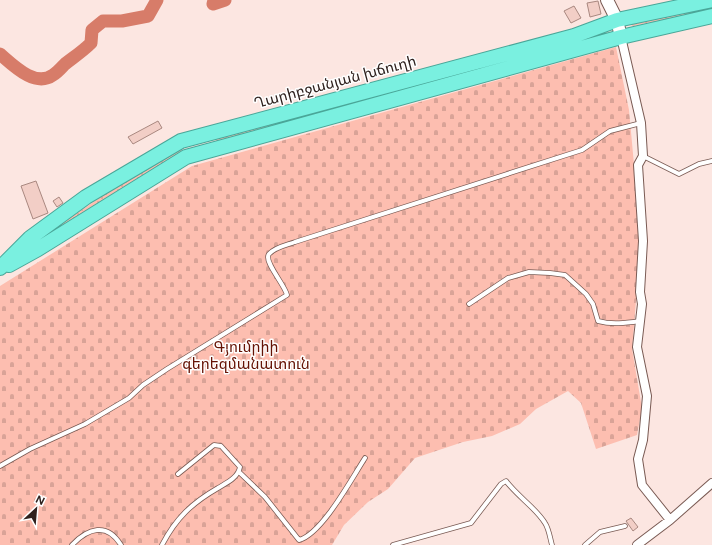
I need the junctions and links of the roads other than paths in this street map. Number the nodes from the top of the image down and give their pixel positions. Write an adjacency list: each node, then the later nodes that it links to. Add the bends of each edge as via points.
1 (607, 0): 4 (main road)
2 (712, 0): 4 (highway, Ղարիբջանյան խճուղի)
3 (712, 16): 5 (highway, Ղարիբջանյան խճուղի)
4 (617, 20): 5 (main road); 7 (highway, Ղարիբջանյան խճուղի, via 574,36)
5 (621, 37): 6 (street); 8 (highway, Ղարիբջանյան խճուղի)
6 (640, 123): 9 (street); 15 (lane, via 610,131 582,150 276,250 267,258 285,288 286,295 167,369 129,398 85,424)
7 (181, 141): 8 (highway); 11 (highway, Ղարիբջանյան խճուղի, via 86,196 30,238)
8 (189, 156): 11 (highway, Ղարիբջանյան խճուղի, via 38,249)
9 (643, 156): 10 (lane, via 679,174 698,164); 13 (street, via 638,165 644,242)
10 (712, 161)
11 (0, 269)
12 (469, 304): 13 (lane, via 508,278 529,272 550,273 565,275 586,294 593,304 598,321)
13 (640, 321): 19 (street, via 637,347 647,396 643,440 638,459 642,485)
14 (365, 458): 16 (lane, via 326,516 307,538 299,540)
15 (0, 466)
16 (240, 472): 17 (lane, via 240,467 230,454 221,446 214,445); 23 (lane, via 185,511)
17 (178, 474)
18 (712, 483): 19 (street)
19 (670, 520): 27 (street)
20 (626, 526): 26 (lane, via 600,532)
21 (72, 545): 22 (lane, via 88,532 99,530 105,530)
22 (121, 545)
23 (162, 545)
24 (393, 545): 25 (lane, via 471,523 506,481 546,524)
25 (552, 545)
26 (585, 545)
27 (637, 545)

